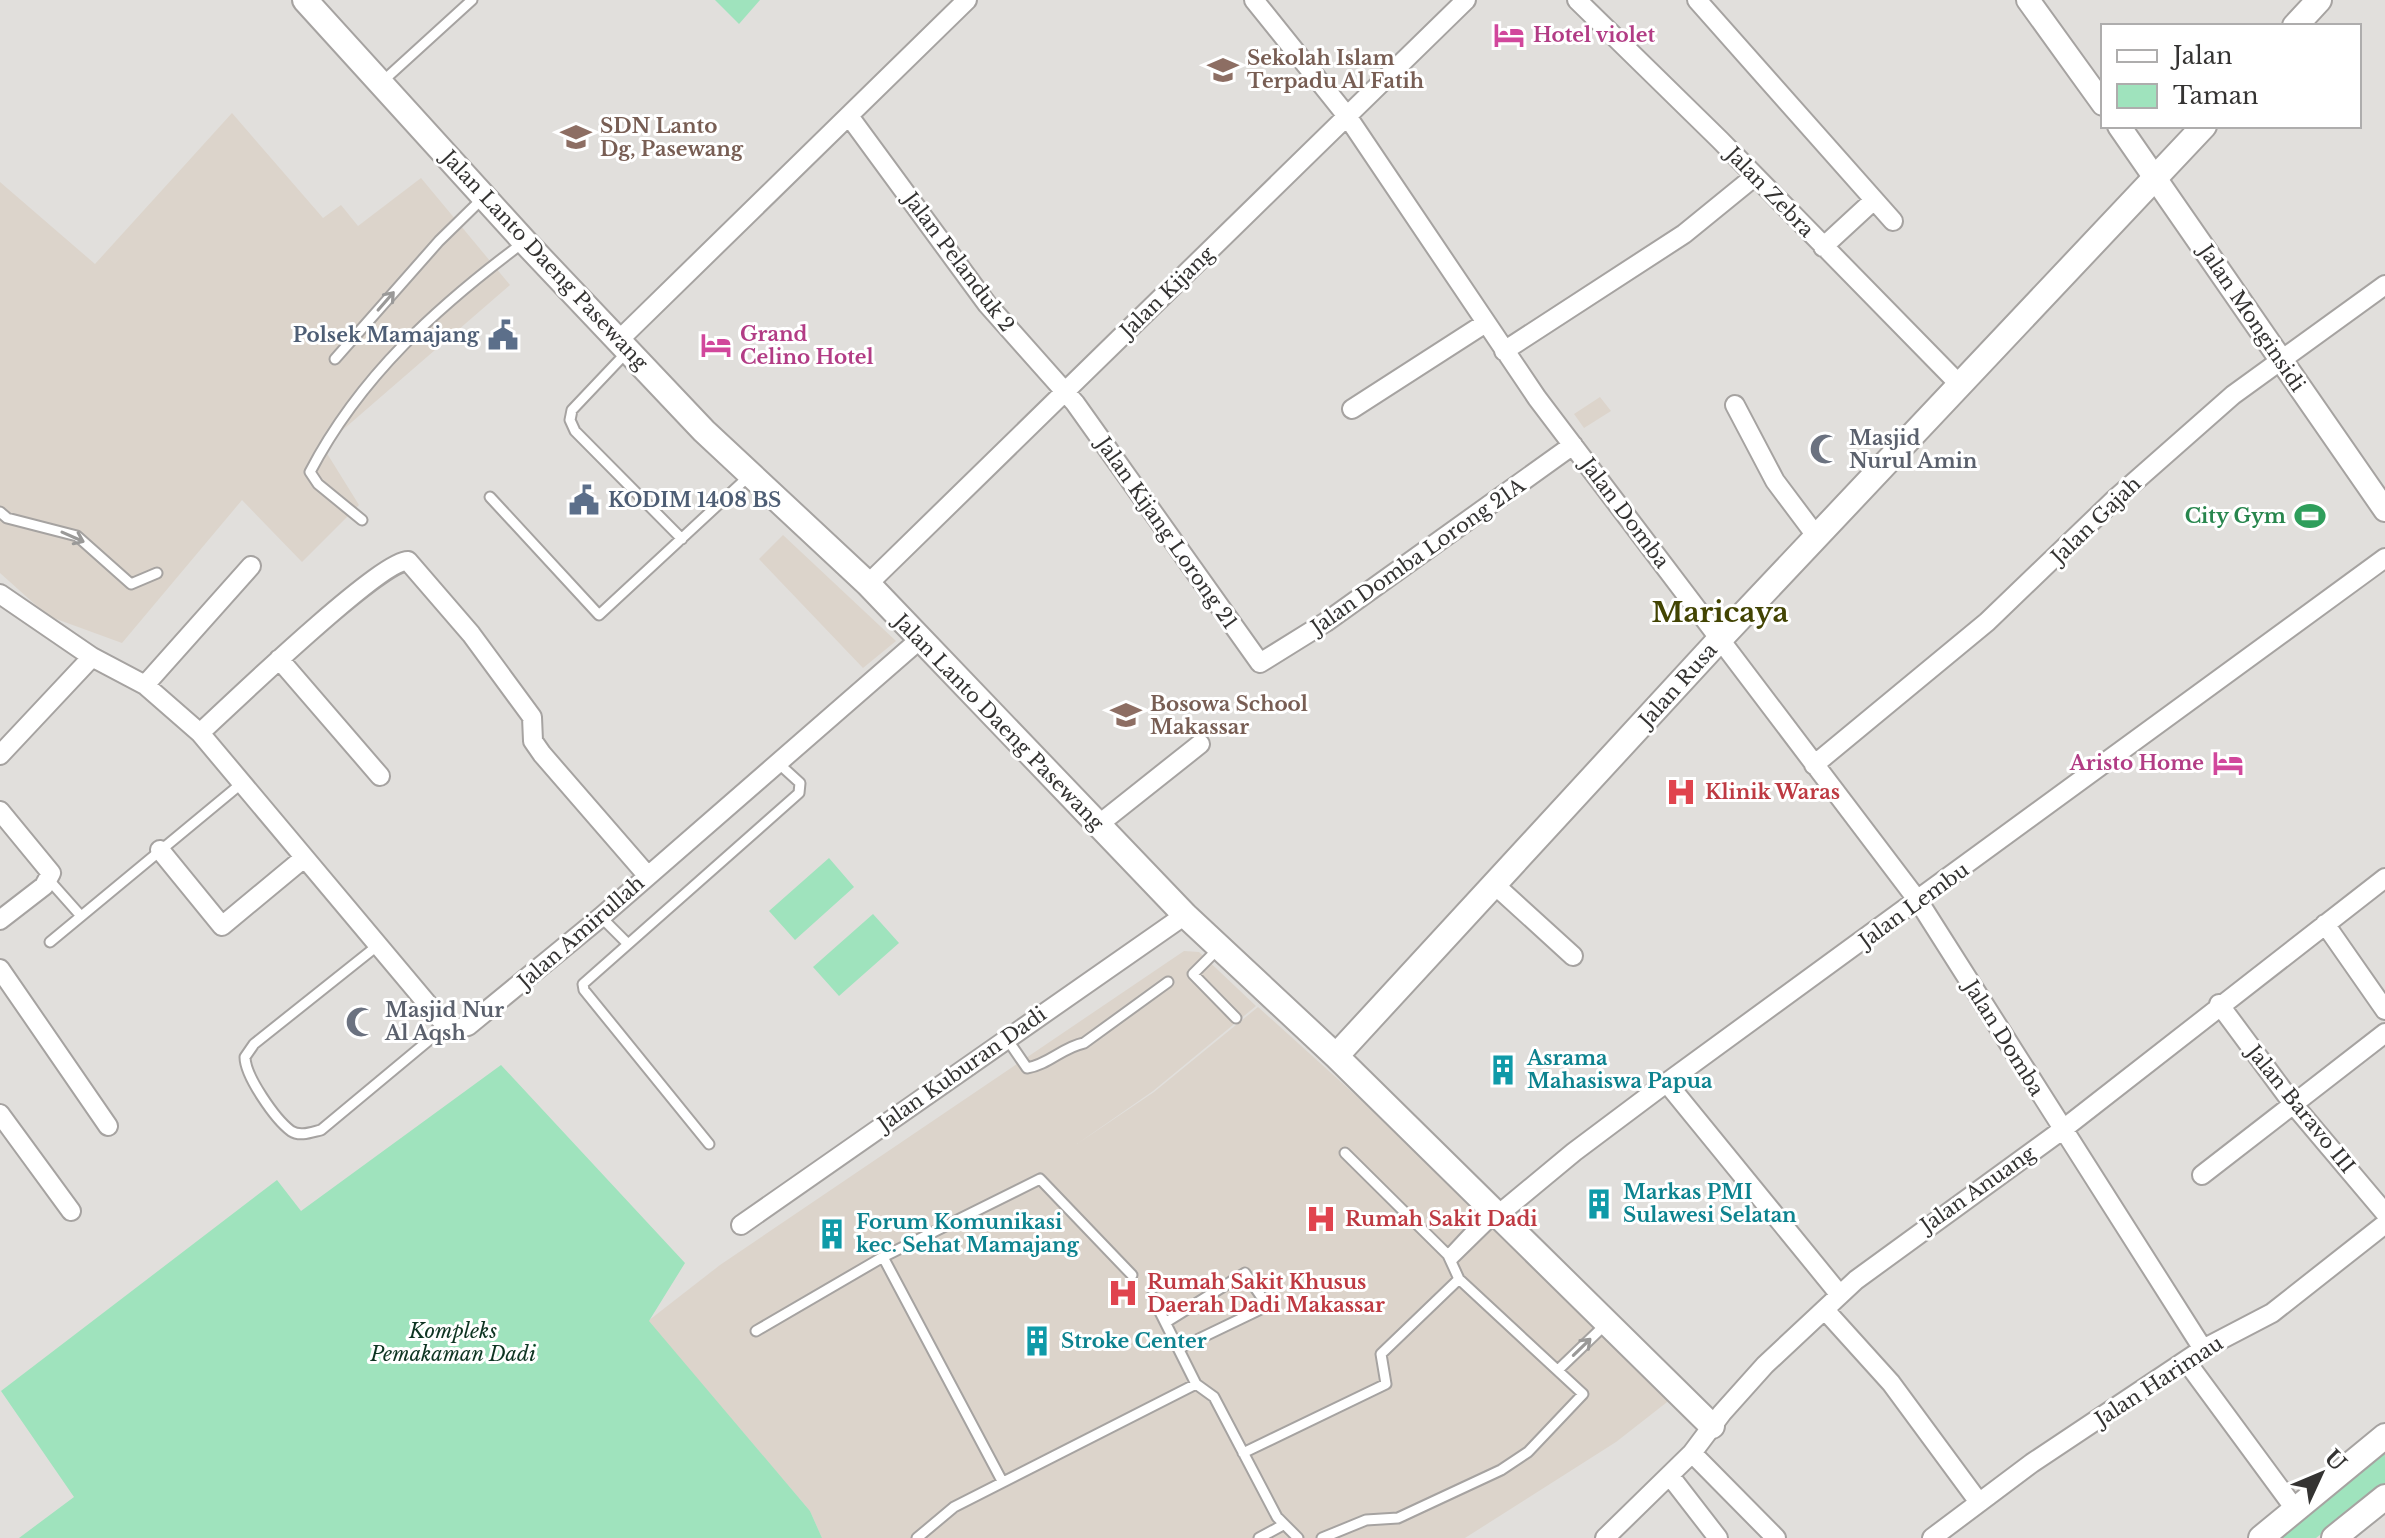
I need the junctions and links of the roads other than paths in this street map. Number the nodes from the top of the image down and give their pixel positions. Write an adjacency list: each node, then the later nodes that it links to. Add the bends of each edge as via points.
1 (305, 0): 11 (main road, Jalan Lanto Daeng Pasewang)
2 (472, 0): 11 (lane)
3 (967, 0): 13 (street)
4 (1254, 0): 14 (street, Jalan Domba)
5 (1577, 0): 17 (street, Jalan Zebra)
6 (1697, 0): 20 (street)
7 (2028, 0): 12 (street)
8 (2319, 0): 10 (main road)
9 (1459, 2): 14 (street, Jalan Kijang)
10 (2297, 24)
11 (381, 83): 19 (main road, Jalan Lanto Daeng Pasewang)
12 (2101, 101)
13 (849, 116): 26 (street); 31 (street, Jalan Pelanduk 2, via 987,304)
14 (1347, 116): 25 (street, Jalan Domba); 31 (street, Jalan Kijang)
15 (2120, 128): 18 (street, Jalan Monginsidi)
16 (2202, 128): 18 (main road, Jalan Rusa)
17 (1754, 177): 23 (street, Jalan Zebra); 27 (street, via 1684,234)
18 (2157, 178): 29 (street, Jalan Monginsidi); 30 (main road, Jalan Rusa)
19 (484, 196): 22 (main road, Jalan Lanto Daeng Pasewang); 28 (lane, one-way to 19)
20 (1874, 200): 21 (street); 23 (street)
21 (1893, 221)
22 (525, 242): 26 (main road, Jalan Lanto Daeng Pasewang); 39 (lane, via 403,342 334,426 310,472)
23 (1823, 247): 30 (street, Jalan Zebra)
24 (2385, 285): 29 (street, Jalan Gajah)
25 (1484, 324): 27 (street, Jalan Domba); 33 (street)
26 (623, 346): 35 (main road, Jalan Lanto Daeng Pasewang); 41 (lane, via 572,410 570,420)
27 (1504, 351): 34 (street, Jalan Domba)
28 (335, 359)
29 (2281, 362): 37 (street, Jalan Monginsidi); 57 (street, Jalan Gajah, via 2221,405 1987,622)
30 (1961, 386): 40 (main road, Jalan Rusa)
31 (1070, 397): 45 (street, Jalan Kijang); 51 (street, Jalan Kijang Lorong 21)
32 (1735, 405): 40 (street, via 1775,481)
33 (1352, 409)
34 (1573, 445): 47 (street, Jalan Domba); 51 (street, Jalan Domba Lorong 21A, via 1326,622)
35 (751, 474): 41 (lane); 45 (main road, Jalan Lanto Daeng Pasewang)
36 (490, 497): 41 (lane, via 599,615)
37 (2385, 510)
38 (0, 512): 44 (lane, one-way to 44, via 77,536 131,584)
39 (362, 520)
40 (1817, 537): 47 (main road, Jalan Rusa)
41 (682, 539)
42 (2385, 558): 68 (street, Jalan Lembu)
43 (251, 566): 52 (street)
44 (157, 573)
45 (868, 584): 48 (main road, Jalan Lanto Daeng Pasewang)
46 (0, 595): 49 (street)
47 (1721, 638): 57 (street, Jalan Domba); 67 (main road, Jalan Rusa)
48 (918, 641): 56 (street, Jalan Amirullah); 61 (main road, Jalan Lanto Daeng Pasewang)
49 (92, 657): 52 (street); 55 (street)
50 (279, 659): 53 (street); 58 (street); 64 (street, via 368,584 401,560 408,561 532,717 533,741 542,754)
51 (1260, 663)
52 (145, 685): 53 (street)
53 (200, 733): 59 (street)
54 (1200, 744): 61 (street)
55 (0, 755)
56 (777, 763): 64 (street, Jalan Amirullah); 75 (lane, via 800,783 799,793)
57 (1814, 765): 68 (street, Jalan Domba)
58 (380, 776)
59 (242, 783): 62 (lane); 63 (street)
60 (0, 811): 66 (street, via 46,864)
61 (1098, 825): 69 (main road, Jalan Lanto Daeng Pasewang)
62 (160, 850): 63 (street, via 222,926); 70 (lane)
63 (304, 858): 76 (street)
64 (647, 875): 71 (street, Jalan Amirullah)
65 (2385, 878): 73 (street, Jalan Anuang)
66 (49, 880): 70 (lane); 72 (street)
67 (1495, 885): 78 (street); 87 (main road, Jalan Rusa)
68 (1919, 902): 88 (street, Jalan Lembu); 92 (street, Jalan Domba)
69 (1185, 915): 77 (main road, Jalan Lanto Daeng Pasewang); 86 (street, Jalan Kuburan Dadi)
70 (81, 916): 74 (lane)
71 (601, 917): 75 (lane); 84 (street, Jalan Amirullah, via 468,1026)
72 (0, 920)
73 (2325, 924): 81 (street, Jalan Anuang); 82 (street)
74 (50, 942)
75 (627, 943): 93 (lane, via 587,977 584,990)
76 (377, 946): 84 (street); 84 (lane, via 254,1044 245,1057 249,1078 291,1131 321,1130)
77 (1219, 948): 83 (lane, via 1193,974); 87 (main road, Jalan Lanto Daeng Pasewang)
78 (1573, 956)
79 (0, 969): 91 (street)
80 (1168, 982): 86 (lane, via 1084,1043 1068,1046 1036,1067 1027,1068)
81 (2219, 1004): 89 (street, Jalan Baravo III); 92 (street, Jalan Anuang)
82 (2385, 1010)
83 (1236, 1018)
84 (446, 1026)
85 (2385, 1033): 89 (street)
86 (1007, 1039): 100 (street, Jalan Kuburan Dadi)
87 (1336, 1056): 97 (main road, Jalan Lanto Daeng Pasewang)
88 (1667, 1083): 97 (street, Jalan Lembu); 105 (street)
89 (2293, 1104): 95 (street); 98 (street, Jalan Baravo III)
90 (0, 1114): 96 (street)
91 (108, 1126)
92 (2062, 1130): 105 (street, Jalan Anuang, via 1887,1255); 112 (street, Jalan Domba)
93 (709, 1144)
94 (1345, 1153): 102 (lane)
95 (2202, 1175)
96 (71, 1211)
97 (1495, 1212): 102 (lane); 109 (main road, Jalan Lanto Daeng Pasewang)
98 (2385, 1213)
99 (2385, 1224): 112 (street, Jalan Harimau, via 2272,1313)
100 (741, 1225)
101 (883, 1257): 103 (lane, via 1040,1179); 110 (lane); 121 (lane)
102 (1449, 1258): 104 (lane)
103 (1132, 1275)
104 (1459, 1279): 114 (lane); 118 (lane, via 1381,1354 1386,1384)
105 (1840, 1295): 107 (street, Jalan Anuang)
106 (1152, 1296): 108 (lane)
107 (1825, 1310): 116 (street, Jalan Anuang, via 1765,1365); 123 (street, via 1891,1383)
108 (1168, 1321): 111 (lane); 111 (lane, via 1245,1273 1265,1302 1259,1310)
109 (1607, 1323): 114 (lane, one-way to 109); 116 (main road, Jalan Lanto Daeng Pasewang)
110 (756, 1331)
111 (1180, 1348): 115 (lane)
112 (2203, 1349): 113 (street, Jalan Harimau)
113 (2186, 1361): 123 (street, Jalan Harimau); 124 (street)
114 (1558, 1370): 129 (lane, via 1583,1394 1528,1452 1426,1506 1394,1519 1366,1520)
115 (1196, 1384): 118 (lane, via 1214,1397); 121 (lane)
116 (1712, 1426): 119 (street, Jalan Anuang)
117 (2385, 1436): 124 (main road)
118 (1243, 1453): 125 (lane)
119 (1692, 1453): 120 (street, Jalan Anuang); 132 (street)
120 (1670, 1476): 130 (street, Jalan Anuang); 131 (street)
121 (1002, 1481): 126 (lane, via 954,1507)
122 (2385, 1497): 135 (main road)
123 (1978, 1501): 133 (street, Jalan Harimau)
124 (2295, 1509): 134 (main road)
125 (1283, 1525): 127 (lane); 128 (lane)
126 (917, 1538)
127 (1259, 1538)
128 (1298, 1538)
129 (1322, 1538)
130 (1605, 1538)
131 (1718, 1538)
132 (1776, 1538)
133 (1932, 1538)
134 (2261, 1538)
135 (2334, 1538)

